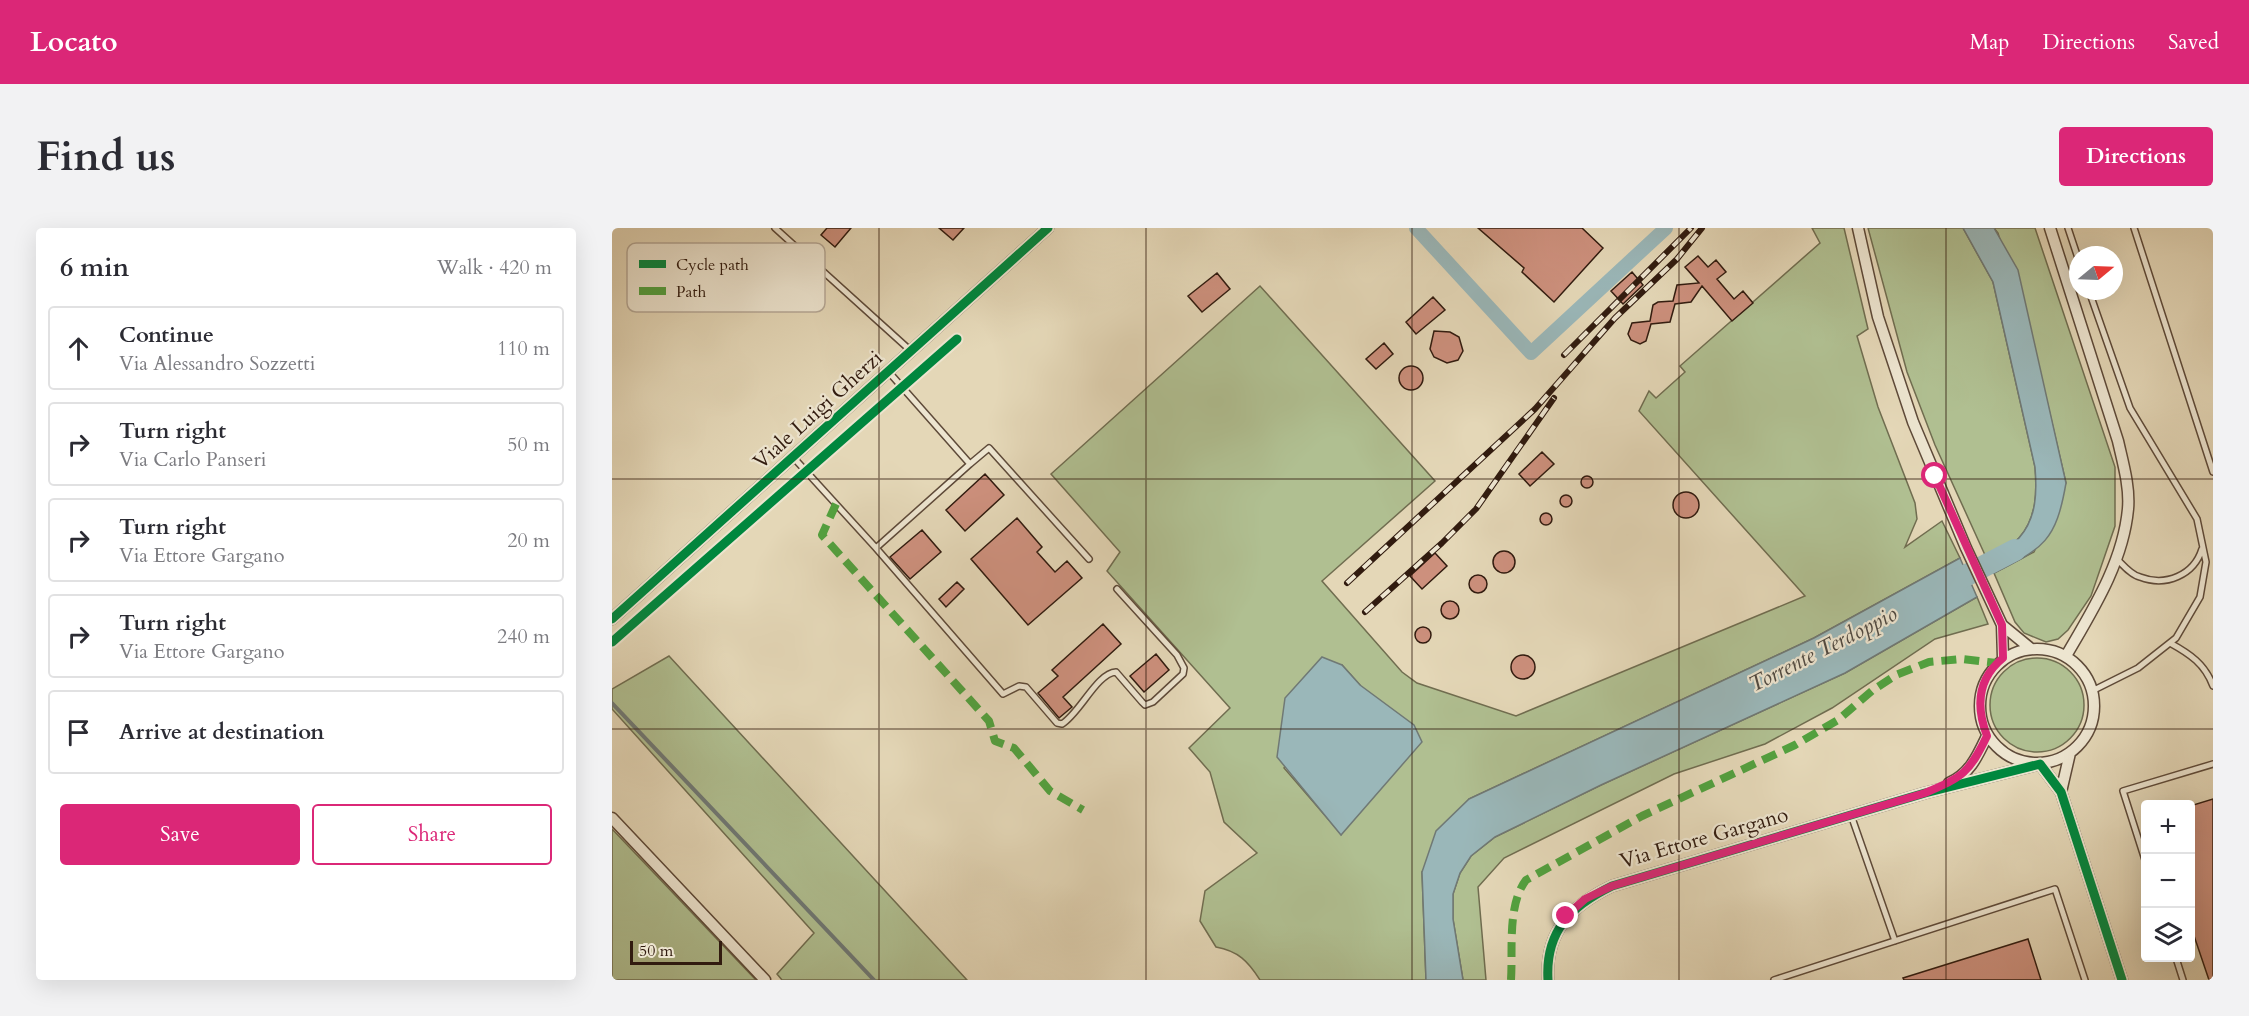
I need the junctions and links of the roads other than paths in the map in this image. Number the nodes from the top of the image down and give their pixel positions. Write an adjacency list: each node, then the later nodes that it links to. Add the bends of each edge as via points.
1 (775, 228): 7 (lane)
2 (1047, 228): 11 (street, Viale Luigi Gherzi)
3 (1858, 228): 22 (street, via 1878,317 1913,422)
4 (2050, 228): 19 (street, via 2125,471 2128,507)
5 (2068, 228): 8 (lane)
6 (2134, 228): 15 (lane)
7 (792, 243)
8 (2074, 246)
9 (825, 273): 11 (lane)
10 (2093, 300): 16 (lane, via 2130,408 2197,519)
11 (911, 351): 12 (street, Viale Luigi Gherzi)
12 (887, 370): 13 (street, Viale Luigi Gherzi); 14 (lane)
13 (793, 457): 17 (lane); 21 (street, Viale Luigi Gherzi)
14 (970, 464): 17 (lane); 18 (lane, via 990,448)
15 (2213, 472)
16 (2203, 547): 19 (lane, via 2189,571 2157,581 2137,577); 23 (lane, via 2206,562 2200,597)
17 (876, 548): 20 (lane, via 1003,694 1026,687 1057,723 1066,722 1112,672 1145,705 1154,702 1183,674 1177,655)
18 (1089, 559)
19 (2117, 559): 25 (street)
20 (1117, 589)
21 (612, 619)
22 (2002, 625): 24 (street); 26 (street)
23 (2170, 644): 27 (lane, via 2199,661); 28 (lane, via 2138,668)
24 (2031, 648): 25 (street); 26 (street)
25 (2066, 656): 28 (street, via 2087,677)
26 (2003, 658): 29 (street, via 1986,679 1979,698 1980,718)
27 (2213, 686)
28 (2092, 691): 30 (street, via 2091,726)
29 (1987, 736): 31 (street, via 2010,757); 34 (street, Via Ettore Gargano, via 1973,764 1958,779)
30 (2070, 753): 31 (street); 33 (street)
31 (2040, 764): 33 (street); 34 (street, Via Ettore Gargano)
32 (2213, 764): 37 (lane, via 2123,791)
33 (2061, 792): 44 (street)
34 (1925, 793): 35 (street, Via Ettore Gargano)
35 (1851, 815): 38 (lane); 41 (street, Via Ettore Gargano, via 1612,886 1585,899 1566,916 1555,938 1547,963)
36 (612, 818): 40 (street)
37 (2142, 854)
38 (1895, 941): 42 (lane); 43 (lane, via 2055,890)
39 (2178, 962): 45 (lane)
40 (765, 980)
41 (1548, 980)
42 (1774, 980)
43 (2085, 980)
44 (2122, 980)
45 (2183, 980)

